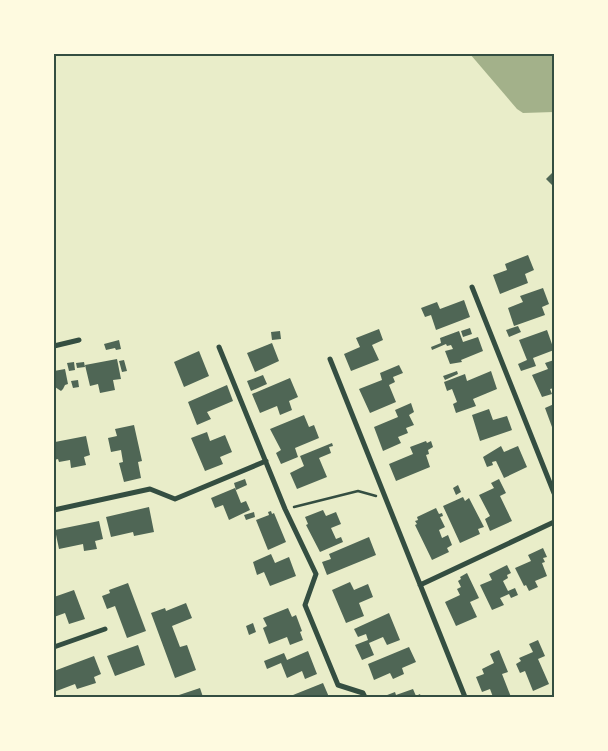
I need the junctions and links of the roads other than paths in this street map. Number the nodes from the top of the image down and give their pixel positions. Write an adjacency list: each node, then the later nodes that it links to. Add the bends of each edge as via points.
1 (472, 286): 7 (street)
2 (79, 340): 3 (street)
3 (54, 346)
4 (219, 347): 6 (street)
5 (330, 359): 10 (street)
6 (266, 461): 8 (street, via 174,499 150,489); 13 (street, via 316,574 305,605 334,676 338,685 363,693)
7 (554, 492)
8 (54, 510)
9 (554, 522): 10 (street)
10 (420, 584): 14 (street)
11 (104, 629): 12 (street)
12 (54, 647)
13 (365, 697)
14 (465, 697)

